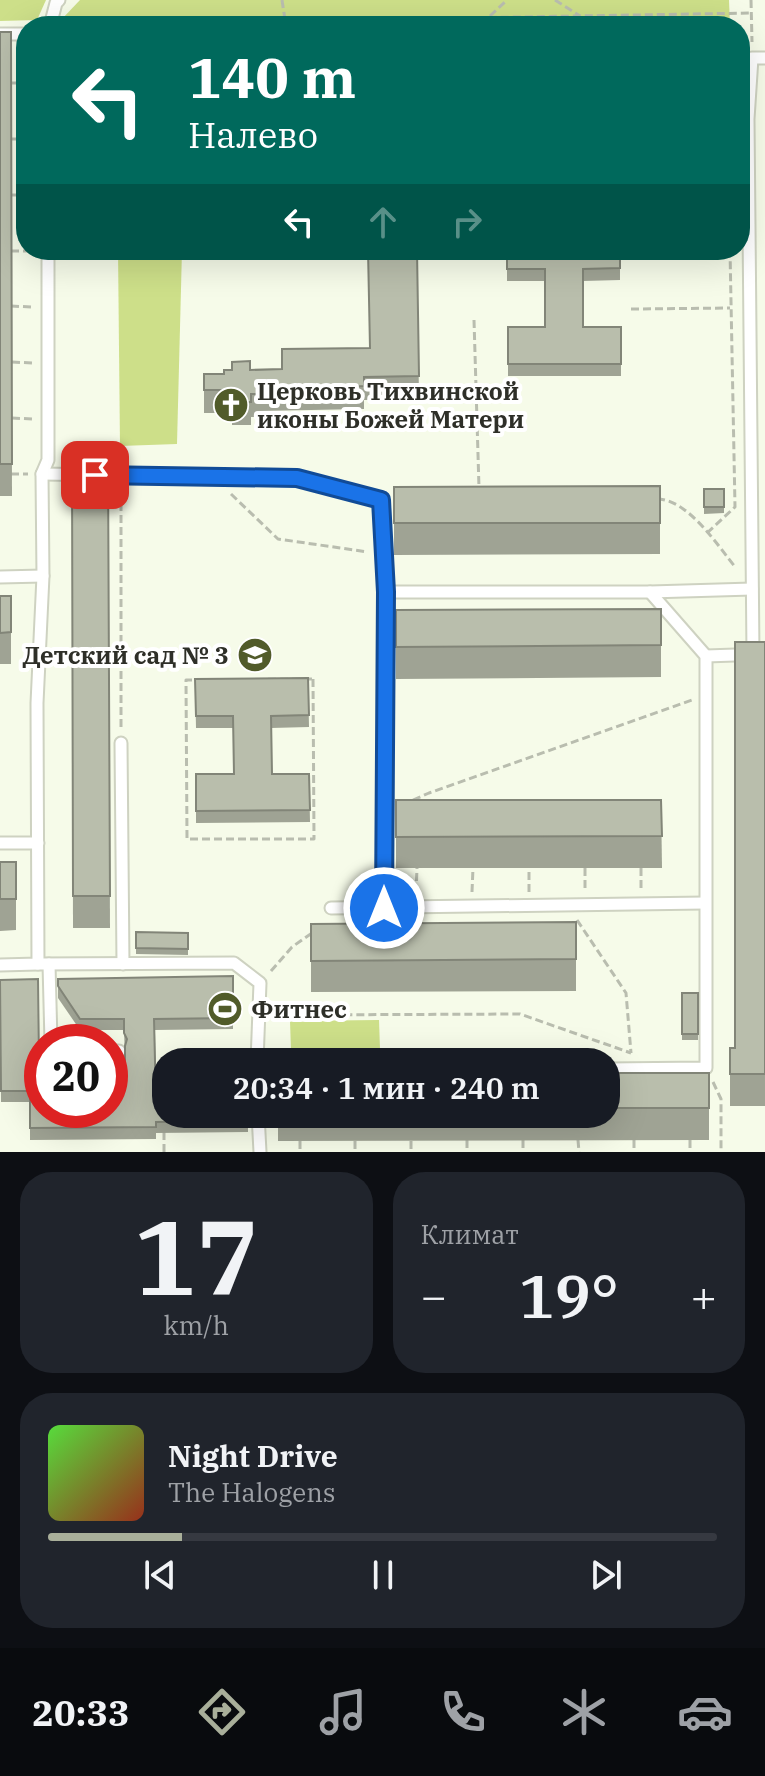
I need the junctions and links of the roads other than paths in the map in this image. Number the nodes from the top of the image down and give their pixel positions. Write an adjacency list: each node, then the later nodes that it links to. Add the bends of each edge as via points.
1 (759, 58): 2 (lane)
2 (750, 95)
3 (48, 260): 5 (lane, via 48,460)
4 (748, 260): 8 (lane)
5 (42, 474): 6 (lane); 9 (lane, via 297,478 381,500)
6 (43, 576): 7 (lane); 15 (lane)
7 (0, 577)
8 (752, 589): 10 (lane); 11 (lane)
9 (386, 592): 10 (lane); 18 (lane)
10 (650, 592): 12 (lane)
11 (759, 654): 12 (lane)
12 (706, 656): 16 (lane)
13 (121, 743): 20 (lane)
14 (0, 843): 15 (lane)
15 (38, 843): 19 (lane)
16 (705, 903): 18 (lane); 24 (lane, via 706,1068)
17 (331, 908): 18 (lane)
18 (384, 908)
19 (43, 964): 20 (lane); 21 (lane); 22 (lane)
20 (123, 964): 23 (lane, via 234,963 260,983)
21 (0, 965)
22 (49, 1024)
23 (258, 1048)
24 (620, 1069)
25 (259, 1128): 26 (lane)
26 (260, 1152)

